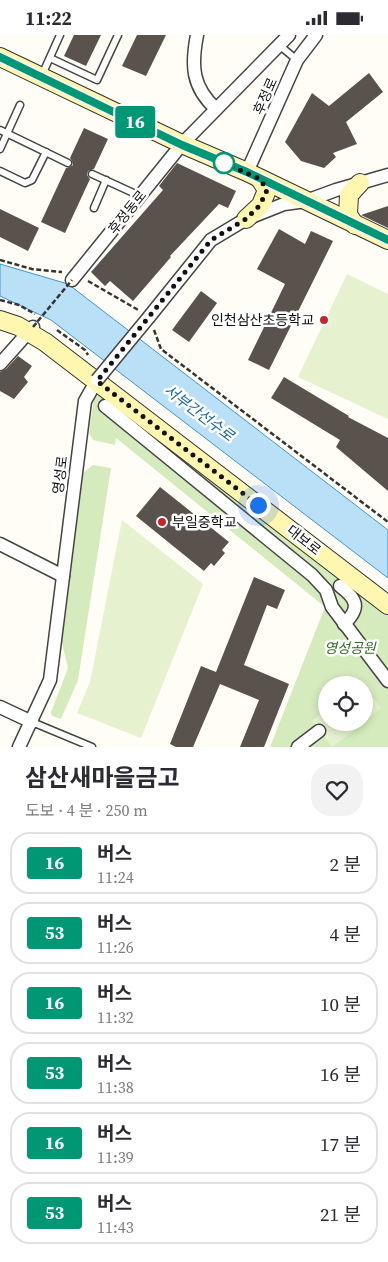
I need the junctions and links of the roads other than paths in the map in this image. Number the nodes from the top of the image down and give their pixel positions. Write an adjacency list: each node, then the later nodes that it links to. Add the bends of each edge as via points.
1 (60, 35): 8 (lane)
2 (118, 35): 8 (lane, via 97,80)
3 (197, 35): 12 (street, via 193,55 194,76 206,100)
4 (289, 35): 6 (street, 후정동로)
5 (316, 35): 9 (street, 후정로)
6 (279, 45): 9 (lane); 12 (street, 후정동로)
7 (0, 57): 10 (street)
8 (50, 58): 10 (lane)
9 (297, 60): 21 (street, 후정로)
10 (42, 77): 15 (street)
11 (20, 105): 14 (lane)
12 (216, 109): 15 (street, 후정동로)
13 (0, 130): 14 (lane)
14 (7, 133): 16 (lane); 17 (lane)
15 (182, 145): 21 (street); 25 (street, 후정동로)
16 (0, 149)
17 (46, 152): 18 (lane); 19 (lane, via 32,180 25,183)
18 (68, 163)
19 (0, 171)
20 (92, 174): 23 (lane)
21 (254, 175): 26 (street); 28 (street, via 267,190 260,205)
22 (388, 175): 24 (street, 영성로)
23 (106, 180): 25 (lane); 27 (lane)
24 (360, 183): 26 (street, 영성로); 29 (street, via 349,195 348,215)
25 (140, 197): 31 (street, 후정동로)
26 (306, 201): 28 (street, 영성로); 29 (street)
27 (94, 208)
28 (246, 219): 35 (street, 영성로, bridge, via 211,240)
29 (355, 225): 30 (street)
30 (388, 240)
31 (74, 277)
32 (0, 320): 33 (street, 대보로)
33 (31, 329): 34 (street); 35 (street, 대보로)
34 (0, 364)
35 (97, 381): 38 (street, 영성로, via 85,401); 39 (street, 대보로)
36 (105, 406): 41 (street, via 312,575 326,590)
37 (0, 544): 38 (street)
38 (62, 576): 45 (street, 영성로, via 50,680)
39 (343, 579): 40 (street, 대보로); 41 (street); 42 (street, via 355,604 353,616)
40 (388, 605)
41 (332, 607): 42 (street)
42 (344, 624): 43 (street)
43 (388, 681)
44 (0, 707): 45 (street)
45 (32, 722): 47 (street, 영성로); 48 (lane)
46 (319, 731): 49 (street)
47 (19, 747)
48 (92, 747)
49 (298, 747)

